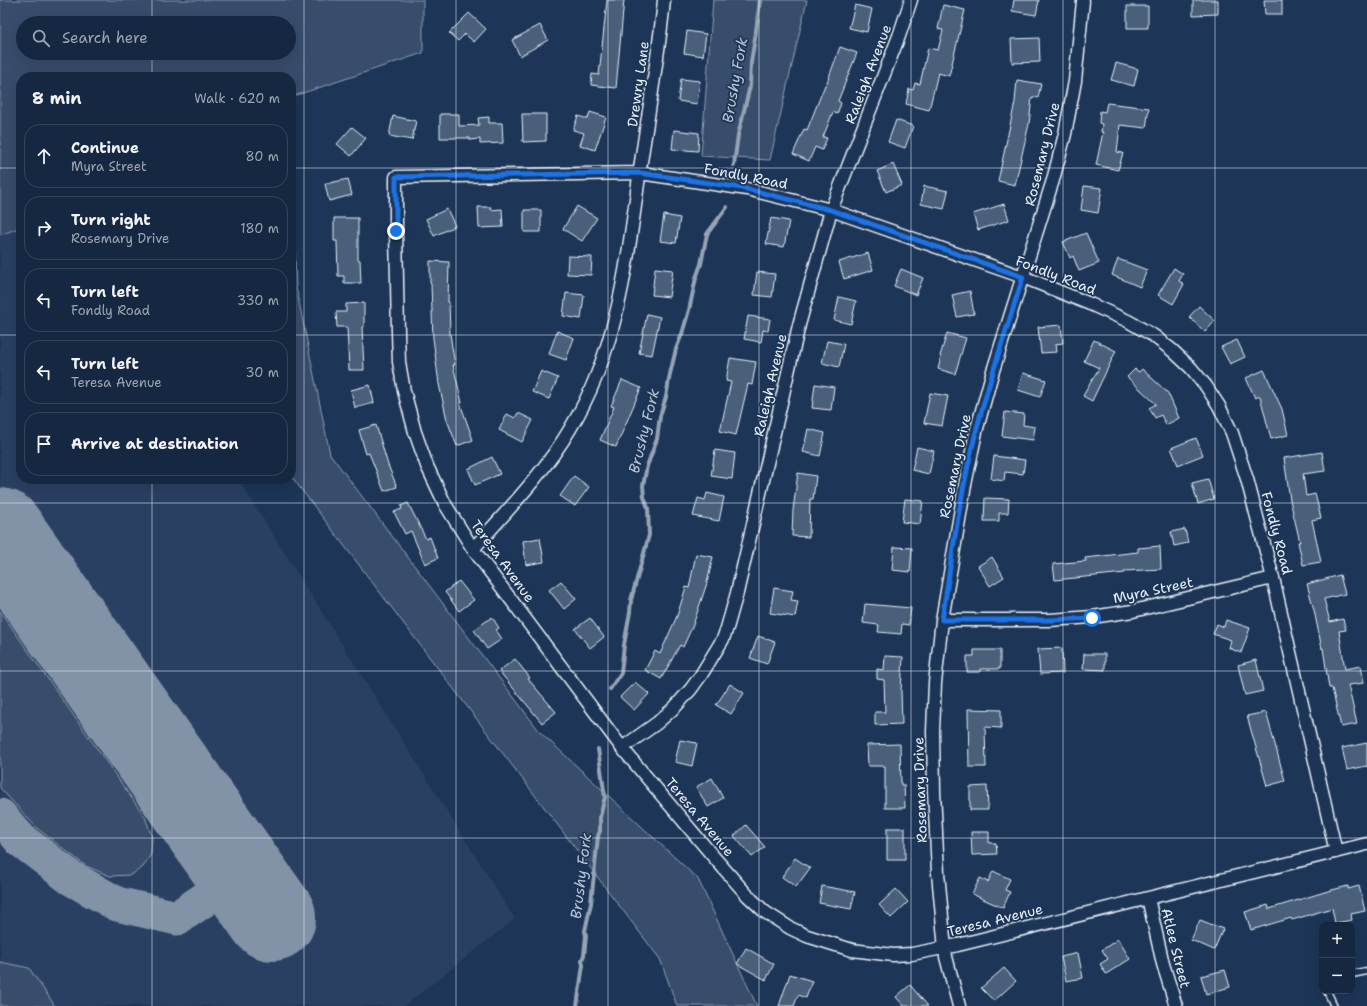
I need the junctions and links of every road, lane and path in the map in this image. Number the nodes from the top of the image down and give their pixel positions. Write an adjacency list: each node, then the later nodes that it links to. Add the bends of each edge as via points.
1 (664, 0): 4 (street, Drewry Lane)
2 (911, 0): 6 (street, Raleigh Avenue)
3 (1083, 1): 7 (street, Rosemary Drive, via 1075,81 1065,134 1054,180)
4 (640, 173): 5 (street, Fondly Road); 6 (street, Fondly Road, via 747,189); 8 (street, Drewry Lane, via 626,271 616,318 587,396 571,428 554,453 529,486)
5 (396, 177): 8 (street, Teresa Avenue, via 398,332 404,391 427,466 444,504)
6 (831, 210): 7 (street, Fondly Road); 11 (street, Raleigh Avenue, via 799,325 737,593 723,639 701,675 675,707)
7 (1023, 277): 9 (street, Fondly Road, via 1128,321 1154,336 1173,351 1206,386 1232,433); 10 (street, Rosemary Drive, via 976,432)
8 (473, 549): 11 (street, Teresa Avenue)
9 (1273, 578): 10 (street, Myra Street, via 1092,618); 13 (street, Fondly Road)
10 (942, 620): 15 (street, Rosemary Drive, via 933,731 938,873)
11 (622, 748): 15 (street, Teresa Avenue, via 748,896 765,912 790,928 829,944 873,953 912,954)
12 (1367, 844): 13 (street, Teresa Avenue)
13 (1336, 852): 14 (street, Teresa Avenue)
14 (1148, 898): 15 (street, Teresa Avenue); 20 (street, Atlee Street, via 1163,964)
15 (945, 948): 19 (street, Rosemary Drive)
16 (1367, 972): 17 (lane)
17 (1355, 974)
18 (1328, 994): 21 (lane)
19 (959, 1006)
20 (1176, 1006)
21 (1334, 1006)

